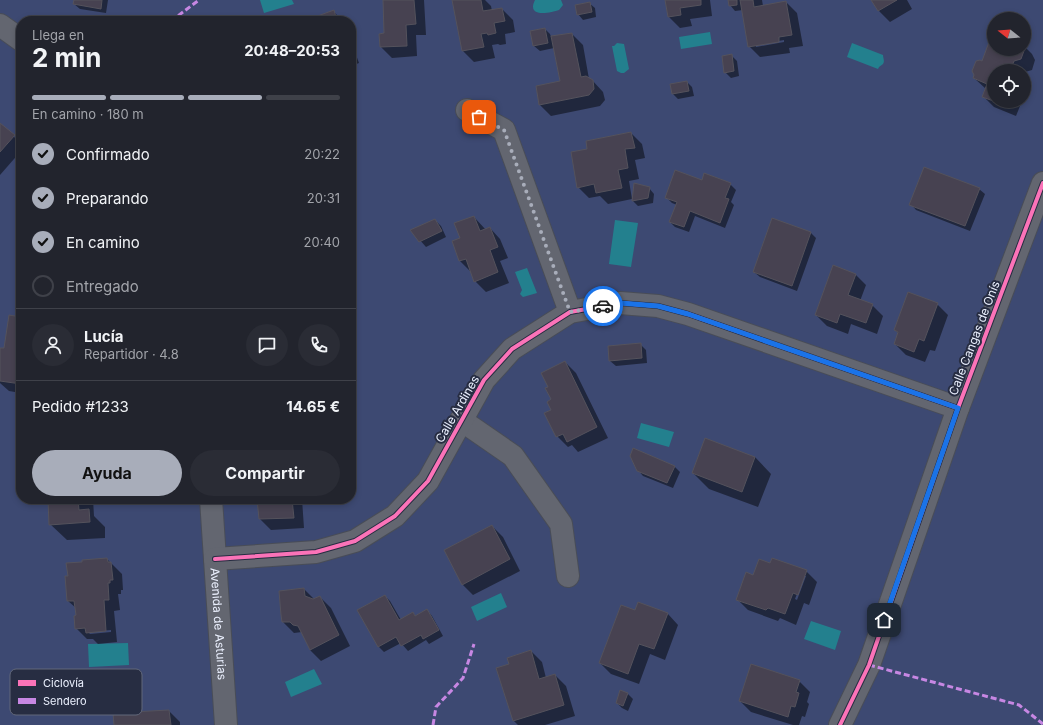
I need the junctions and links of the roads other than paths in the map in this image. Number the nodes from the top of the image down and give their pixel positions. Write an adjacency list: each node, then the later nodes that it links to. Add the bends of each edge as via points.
1 (0, 25): 2 (street)
2 (16, 36)
3 (467, 110): 5 (street, via 504,130)
4 (1043, 183): 6 (street, Calle Cangas de Onís)
5 (570, 312): 6 (street, Calle Ardines, via 620,303 658,306 688,314); 7 (street, Calle Ardines, via 512,349 484,380)
6 (958, 408): 12 (street, Calle Cangas de Onís, via 869,665)
7 (462, 420): 9 (street, Calle Ardines, via 428,481 396,516 355,541 316,552); 10 (street, Calle Ardines, via 513,456 561,524)
8 (211, 504): 9 (street, Avenida de Asturias)
9 (215, 559): 11 (street, Avenida de Asturias)
10 (568, 576)
11 (226, 725)
12 (840, 725)

